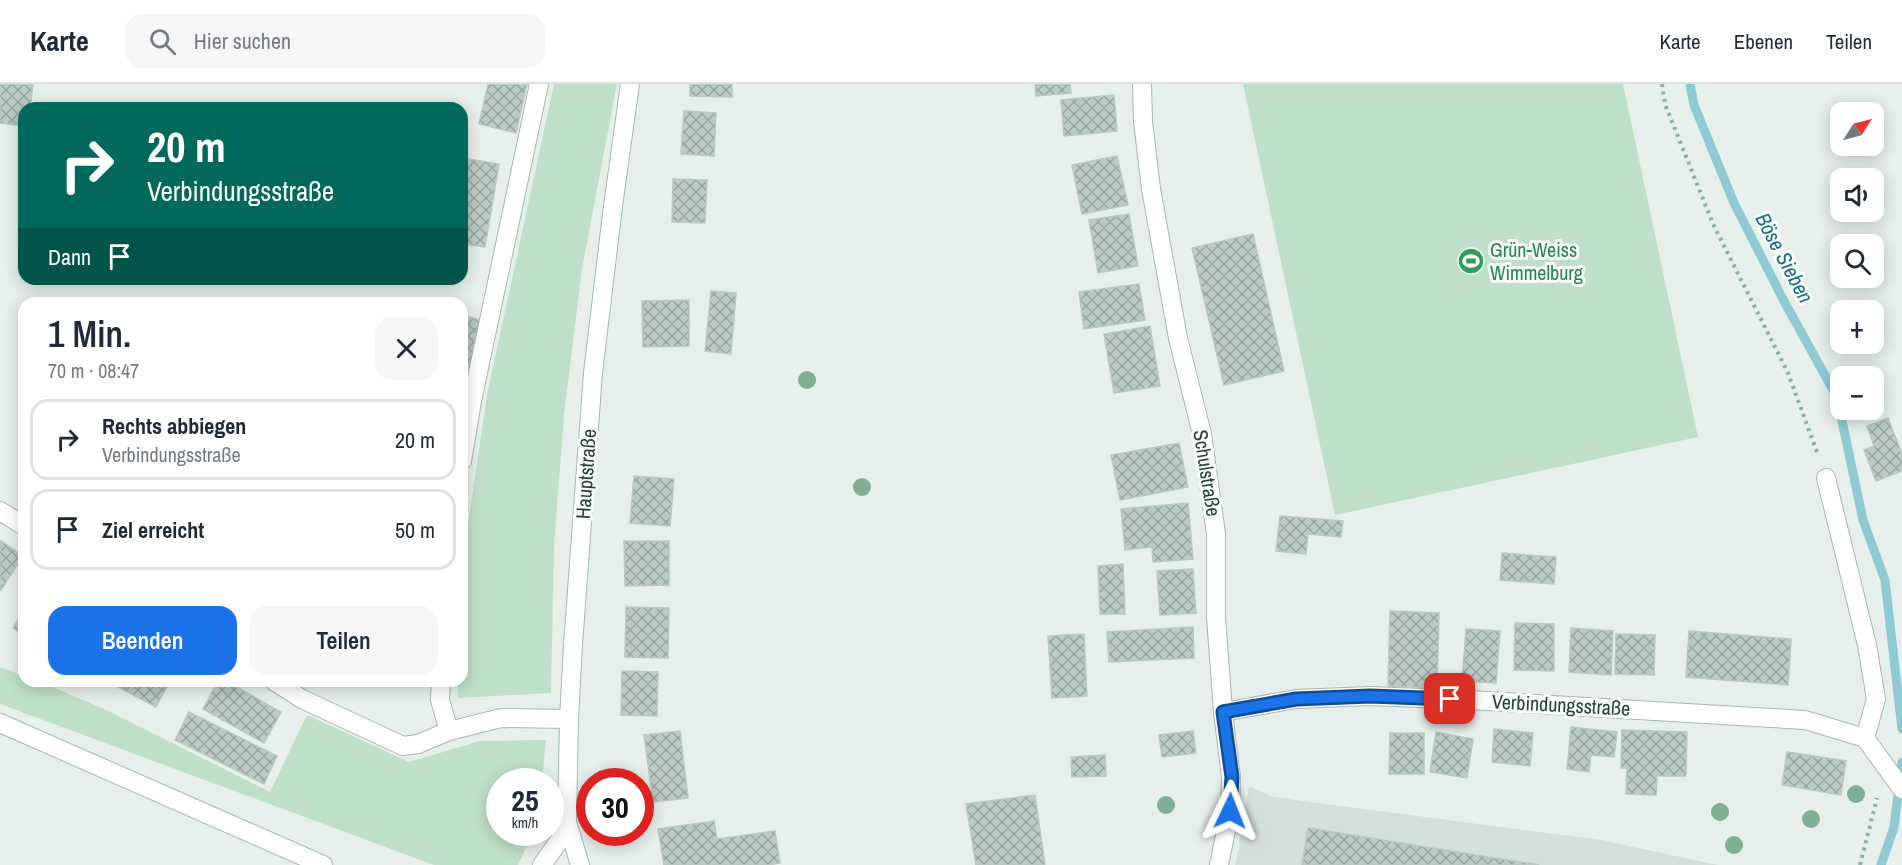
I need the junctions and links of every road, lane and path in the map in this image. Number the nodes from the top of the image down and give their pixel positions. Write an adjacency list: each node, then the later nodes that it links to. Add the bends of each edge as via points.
1 (539, 84): 5 (street)
2 (630, 84): 12 (street, Hauptstraße, via 593,373)
3 (1142, 84): 11 (street, Schulstraße, via 1151,189 1210,483 1216,534 1216,617)
4 (1662, 84): 6 (path, via 1665,104 1713,224 1788,373)
5 (468, 428)
6 (1826, 478): 15 (street, via 1867,645 1876,699)
7 (0, 511): 8 (street)
8 (18, 522)
9 (283, 687): 14 (street, via 403,746)
10 (441, 687): 14 (street, via 440,700)
11 (1223, 712): 15 (street, Verbindungsstraße, via 1296,699 1370,696 1470,700 1805,720); 22 (street, Schulstraße, via 1232,777)
12 (569, 719): 14 (street, via 501,718); 18 (street, Hauptstraße)
13 (0, 723): 19 (street)
14 (449, 731)
15 (1865, 738): 16 (street)
16 (1884, 765): 17 (street); 23 (path)
17 (1902, 789)
18 (567, 822): 20 (street, via 559,842); 21 (street, Hauptstraße)
19 (323, 865)
20 (542, 865)
21 (580, 865)
22 (1219, 865)
23 (1860, 865)

